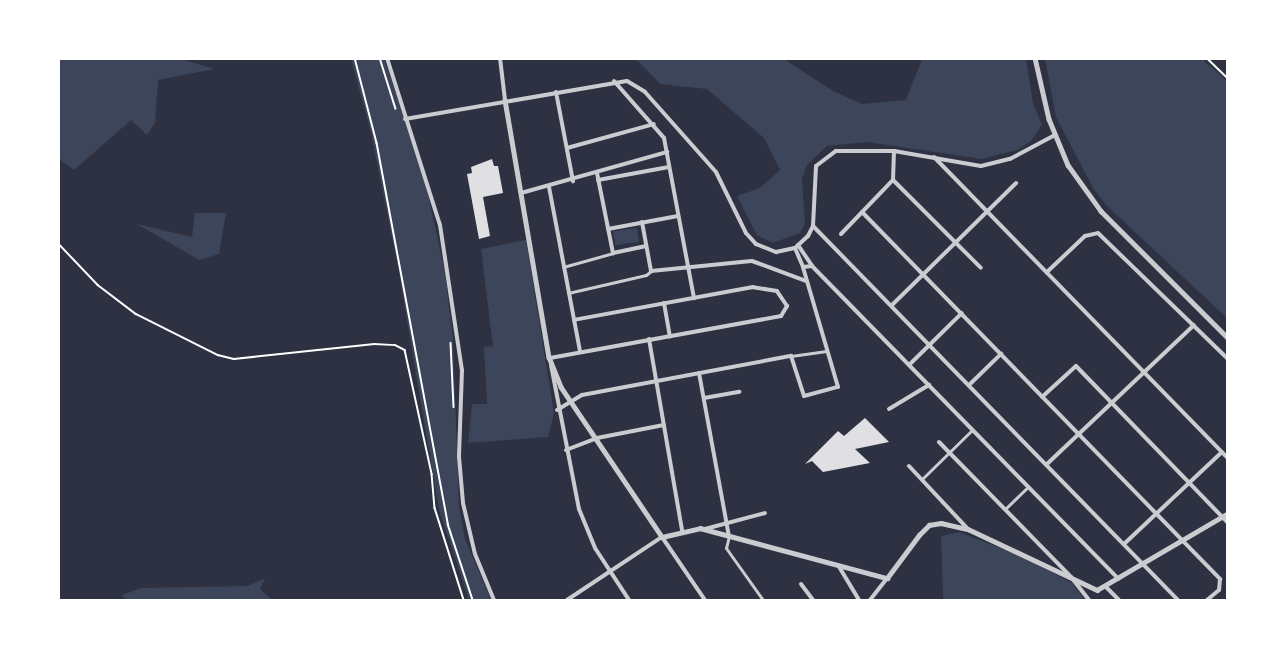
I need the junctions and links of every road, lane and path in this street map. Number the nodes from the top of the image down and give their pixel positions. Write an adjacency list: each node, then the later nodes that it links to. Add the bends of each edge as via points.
1 (355, 58): 117 (path, via 377,143 448,524)
2 (380, 58): 11 (path)
3 (387, 58): 12 (street)
4 (500, 58): 10 (street)
5 (1035, 58): 14 (street)
6 (1207, 58): 7 (path)
7 (1227, 78)
8 (613, 81): 9 (street); 13 (street); 37 (street, via 627,81 640,87 716,172 746,233 756,244 776,252)
9 (556, 92): 10 (street); 15 (street)
10 (505, 100): 12 (street); 26 (street)
11 (396, 110)
12 (405, 119): 118 (street, via 440,225 462,370 459,457 463,503 476,554)
13 (654, 124): 15 (street); 17 (street, via 664,138)
14 (1054, 135): 18 (street, via 1010,159 981,166); 57 (street, via 1068,165 1101,211)
15 (567, 148): 23 (street)
16 (894, 151): 18 (street); 22 (street); 31 (street, via 846,149 821,160 813,175)
17 (667, 152): 19 (street); 20 (street)
18 (933, 156): 28 (street)
19 (669, 167): 21 (street); 29 (street)
20 (597, 173): 21 (street); 23 (street)
21 (598, 180): 32 (street)
22 (892, 180): 27 (street); 35 (street)
23 (573, 181): 25 (street)
24 (1016, 183): 28 (street)
25 (549, 187): 26 (street); 41 (street)
26 (520, 193): 64 (street)
27 (862, 212): 33 (street); 46 (street)
28 (988, 212): 35 (street); 45 (street)
29 (678, 216): 30 (street); 39 (street)
30 (642, 222): 32 (street); 36 (street)
31 (813, 226): 37 (street); 51 (street)
32 (608, 229): 38 (street)
33 (841, 234)
34 (58, 243): 116 (path, via 98,285 136,314 218,355 234,359 374,344 395,345 405,350 432,474 435,508)
35 (955, 243): 43 (street); 46 (street)
36 (646, 246): 38 (street); 44 (street)
37 (797, 247): 40 (street); 42 (street)
38 (613, 253): 41 (street)
39 (687, 266): 44 (street); 47 (street, via 752,261); 49 (street)
40 (812, 266): 42 (street); 66 (street)
41 (563, 267): 48 (street)
42 (803, 267): 47 (street)
43 (981, 268)
44 (651, 271): 48 (street)
45 (1047, 272): 54 (street, via 1085,236 1098,232); 67 (street)
46 (924, 273): 51 (street); 52 (street)
47 (807, 281): 61 (street)
48 (568, 293): 53 (street)
49 (694, 298): 50 (street); 55 (street, via 760,286 777,291 783,297 786,311 781,316)
50 (664, 303): 53 (street); 55 (street)
51 (892, 305): 59 (street)
52 (962, 313): 59 (street); 62 (street)
53 (574, 320): 60 (street)
54 (1194, 325): 65 (street); 67 (street)
55 (670, 336): 58 (street)
56 (451, 337): 79 (path)
57 (1227, 338)
58 (649, 339): 60 (street); 69 (street)
59 (930, 345): 66 (street); 71 (street)
60 (580, 351): 64 (street)
61 (825, 351): 63 (street); 63 (street, via 838,387 804,396)
62 (1002, 354): 71 (street); 73 (street)
63 (791, 356): 68 (street)
64 (549, 357): 75 (street); 78 (street)
65 (1227, 358)
66 (909, 365): 70 (street)
67 (1143, 371): 76 (street); 87 (street)
68 (699, 373): 69 (street); 74 (street)
69 (657, 381): 75 (street, via 582,395); 80 (street)
70 (929, 385): 77 (street); 81 (street)
71 (969, 385): 89 (street)
72 (739, 392): 74 (street)
73 (1042, 397): 76 (street, via 1076,366); 82 (street)
74 (704, 398): 99 (street)
75 (571, 402): 78 (street); 83 (street)
76 (1112, 402): 82 (street); 92 (street)
77 (889, 409)
78 (557, 410): 85 (street)
79 (454, 411)
80 (664, 425): 83 (street); 103 (street)
81 (972, 430): 86 (street); 93 (street)
82 (1079, 434): 89 (street); 97 (street)
83 (597, 438): 85 (street); 105 (street)
84 (939, 442): 86 (street)
85 (566, 450): 110 (street, via 579,509)
86 (950, 452): 91 (street); 94 (street)
87 (1222, 452): 88 (street); 92 (street)
88 (1227, 458)
89 (1047, 464): 107 (street)
90 (909, 466): 91 (street)
91 (922, 479): 102 (street)
92 (1190, 483): 97 (street); 98 (street)
93 (1028, 487): 94 (street); 113 (street)
94 (1005, 509): 112 (street)
95 (765, 513): 99 (street)
96 (1227, 513): 98 (street)
97 (1158, 514): 106 (street); 107 (street)
98 (1222, 517): 100 (street); 106 (street)
99 (726, 520): 101 (street); 104 (street)
100 (1227, 523)
101 (705, 529): 103 (street); 104 (street)
102 (968, 529): 111 (street, via 941,523 929,525); 112 (street)
103 (682, 530): 105 (street)
104 (729, 536): 109 (street); 122 (street, via 726,548)
105 (662, 537): 110 (street); 121 (street)
106 (1184, 540): 108 (street); 129 (street, via 1221,582)
107 (1124, 544): 108 (street)
108 (1144, 564): 113 (street); 128 (street)
109 (838, 565): 111 (street); 124 (street)
110 (610, 574): 119 (street); 120 (street)
111 (884, 577): 125 (street)
112 (1071, 577): 115 (street, via 1097,590); 126 (street)
113 (1119, 579): 115 (street)
114 (801, 584): 123 (street)
115 (1106, 587): 127 (street)
116 (464, 600)
117 (473, 600)
118 (494, 600)
119 (567, 600)
120 (629, 600)
121 (705, 600)
122 (763, 600)
123 (813, 600)
124 (859, 600)
125 (870, 600)
126 (1089, 600)
127 (1119, 600)
128 (1178, 600)
129 (1207, 600)

